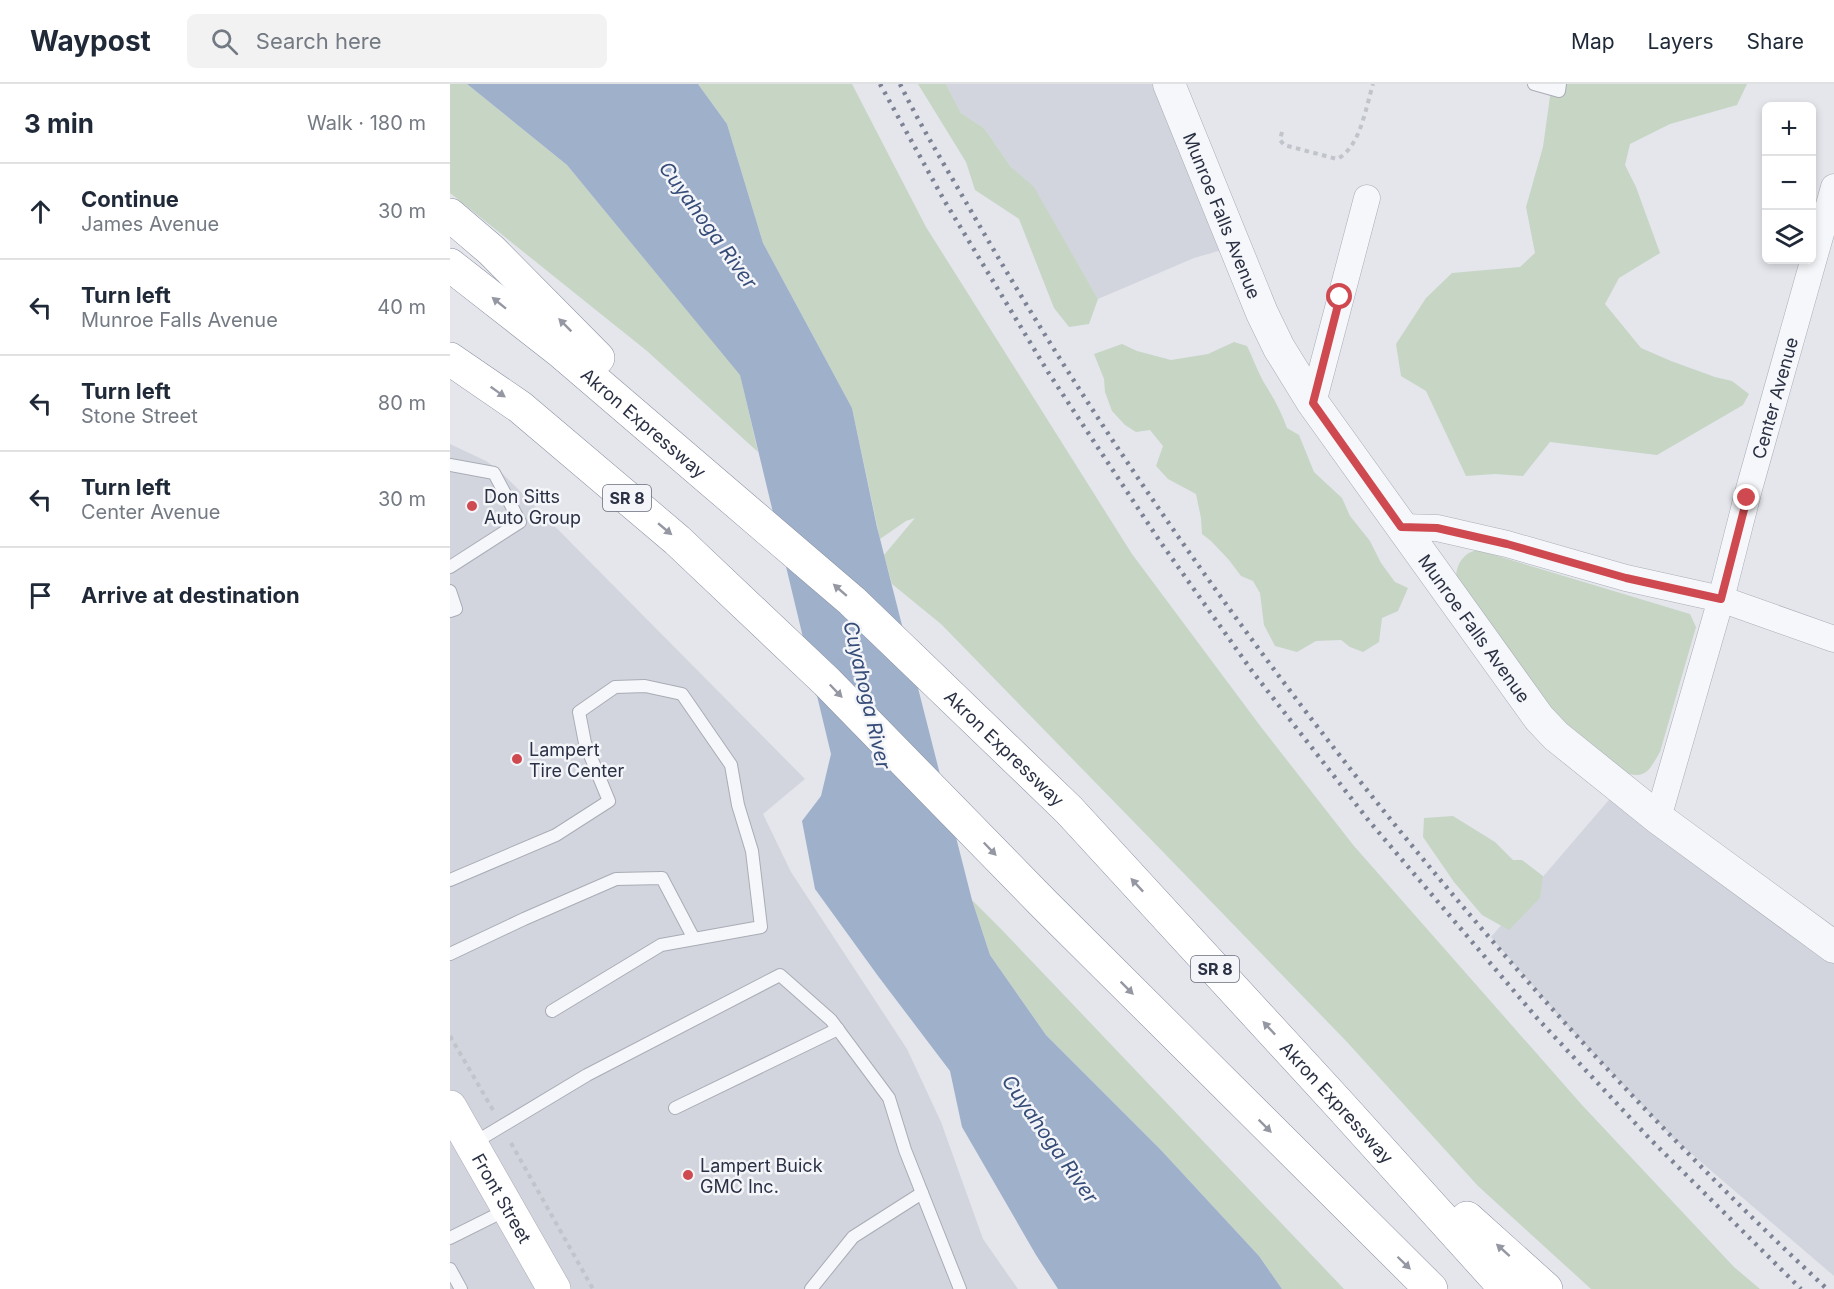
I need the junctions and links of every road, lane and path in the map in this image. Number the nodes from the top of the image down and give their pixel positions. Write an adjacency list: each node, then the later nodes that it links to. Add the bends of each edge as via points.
1 (1169, 84): 11 (street, Munroe Falls Avenue, via 1262,313)
2 (1373, 84): 5 (path, via 1353,144 1337,159 1284,145 1280,140)
3 (1534, 84): 4 (lane, via 1558,91)
4 (1560, 84)
5 (1282, 132)
6 (1834, 187): 17 (street, Center Avenue)
7 (1367, 198): 11 (street)
8 (450, 215): 14 (main road, one-way to 8, via 491,250)
9 (450, 265): 14 (main road, Akron Expressway / SR 8, one-way to 9, via 560,351)
10 (450, 358): 42 (main road, SR 8, one-way to 42, via 520,407 677,540 827,681 1044,904)
11 (1313, 403): 13 (street, Munroe Falls Avenue)
12 (450, 465): 15 (lane, via 494,473 520,522)
13 (1401, 527): 17 (street, via 1437,528); 20 (street, Munroe Falls Avenue, via 1539,718)
14 (769, 530): 28 (main road, Akron Expressway / SR 8, one-way to 14, via 1069,810 852,601)
15 (450, 567)
16 (450, 591): 18 (lane, via 456,609)
17 (1721, 599): 19 (street); 20 (street, Center Avenue)
18 (450, 612)
19 (1834, 639)
20 (1658, 818): 23 (street, Munroe Falls Avenue)
21 (450, 880): 22 (lane, via 556,835 609,801 585,742 579,712 615,687 645,686 682,694 731,765 752,851 761,927)
22 (694, 939): 24 (lane, via 662,878 616,879); 25 (lane, via 661,945)
23 (1834, 947)
24 (450, 954)
25 (552, 1011)
26 (838, 1029): 30 (lane); 31 (lane, via 780,975 587,1075); 33 (lane, via 889,1098)
27 (450, 1036): 31 (path)
28 (1340, 1104): 43 (main road, Akron Expressway / SR 8); 44 (main road, one-way to 28)
29 (450, 1107): 32 (main road, Front Street)
30 (675, 1108)
31 (502, 1126): 32 (lane); 39 (path)
32 (472, 1144): 34 (main road, Front Street)
33 (922, 1193): 40 (lane, via 853,1237); 41 (lane)
34 (508, 1209): 35 (lane); 38 (main road, Front Street)
35 (450, 1238)
36 (450, 1269): 37 (lane)
37 (461, 1289)
38 (554, 1289)
39 (593, 1289)
40 (811, 1289)
41 (960, 1289)
42 (1431, 1289)
43 (1506, 1289)
44 (1546, 1289)

